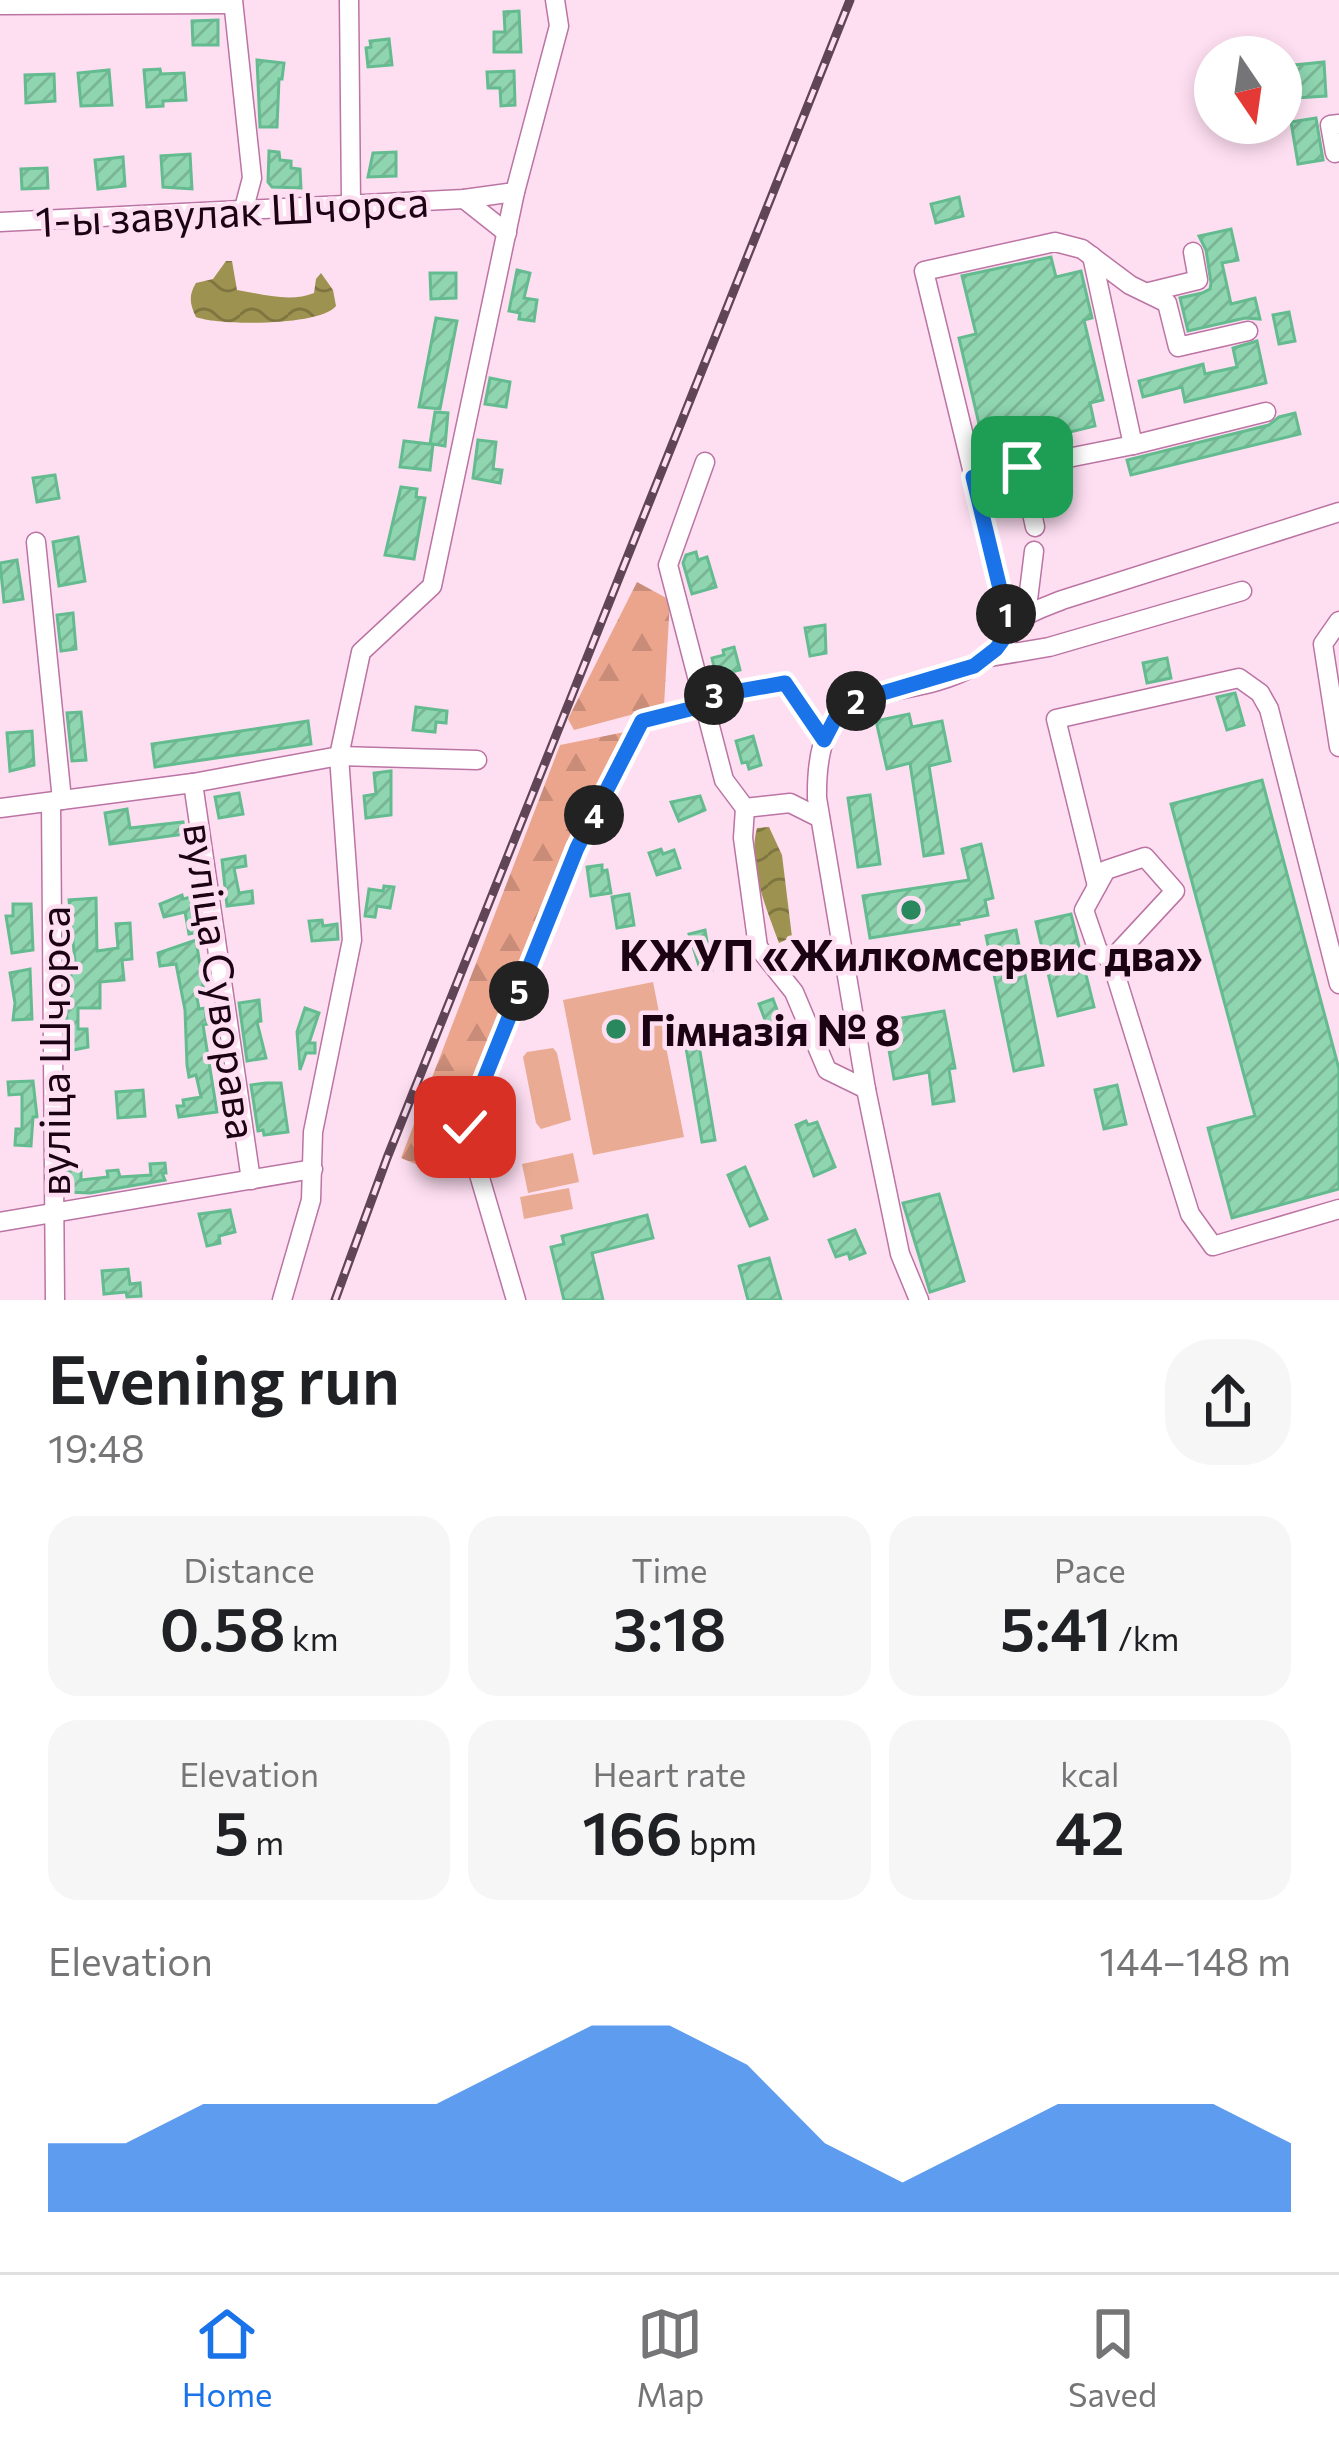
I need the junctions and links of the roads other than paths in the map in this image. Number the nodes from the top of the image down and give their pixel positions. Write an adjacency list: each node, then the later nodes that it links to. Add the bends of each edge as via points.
1 (349, 0): 11 (street)
2 (554, 0): 9 (street, via 559,26)
3 (84, 2): 4 (street); 6 (street)
4 (159, 2): 5 (street)
5 (233, 2): 12 (street, via 252,178)
6 (0, 5)
7 (1339, 124): 8 (street, via 1330,125)
8 (1335, 153)
9 (515, 192): 10 (street, 1-ы завулак Шчорса); 14 (street)
10 (464, 199): 11 (street, 1-ы завулак Шчорса); 14 (street)
11 (351, 203): 12 (street, 1-ы завулак Шчорса)
12 (244, 208): 13 (street, 1-ы завулак Шчорса)
13 (0, 222)
14 (507, 233): 36 (street, via 432,586 361,652)
15 (1193, 252): 17 (street, via 1198,280)
16 (1092, 256): 17 (street); 20 (street); 23 (street, via 1055,242 924,271)
17 (1148, 292): 18 (street, via 1167,303 1178,346)
18 (1248, 331)
19 (1266, 412): 20 (street)
20 (1133, 445): 22 (street)
21 (705, 462): 33 (street, via 668,565)
22 (1022, 467): 23 (street); 25 (street)
23 (973, 477): 31 (street)
24 (1339, 512): 29 (street)
25 (1035, 527)
26 (36, 542): 39 (street, вуліца Шчорса)
27 (1034, 551): 29 (street)
28 (1242, 591): 32 (street)
29 (1026, 616): 31 (street)
30 (1339, 621): 35 (street, via 1323,644)
31 (1010, 630): 32 (street)
32 (984, 658): 34 (street, via 859,700 838,713)
33 (701, 702): 34 (street, via 785,683); 41 (street, via 724,780); 54 (street, via 642,721 577,848 465,1127)
34 (824, 740): 42 (street, via 816,773)
35 (1339, 747)
36 (339, 756): 37 (street); 38 (street); 47 (street, via 352,940 313,1132)
37 (477, 760)
38 (193, 783): 39 (street); 48 (street, вуліца Суворава)
39 (56, 801): 40 (street); 50 (street, вуліца Шчорса)
40 (0, 808)
41 (746, 808): 42 (street, via 790,803); 46 (street, via 758,947 794,992 826,1070)
42 (820, 818): 46 (street)
43 (1097, 886): 44 (street, via 1084,910 1098,951); 44 (street, via 1106,869 1145,857 1175,891); 45 (street, via 1057,719 1239,679 1269,709)
44 (1111, 960): 49 (street, via 1190,1214 1213,1246)
45 (1339, 984)
46 (866, 1089): 55 (street, via 900,1254)
47 (313, 1169): 48 (street); 53 (street)
48 (251, 1180): 50 (street)
49 (1339, 1209)
50 (54, 1215): 51 (street); 52 (street, вуліца Шчорса)
51 (0, 1222)
52 (55, 1300)
53 (282, 1300)
54 (515, 1300)
55 (919, 1300)

